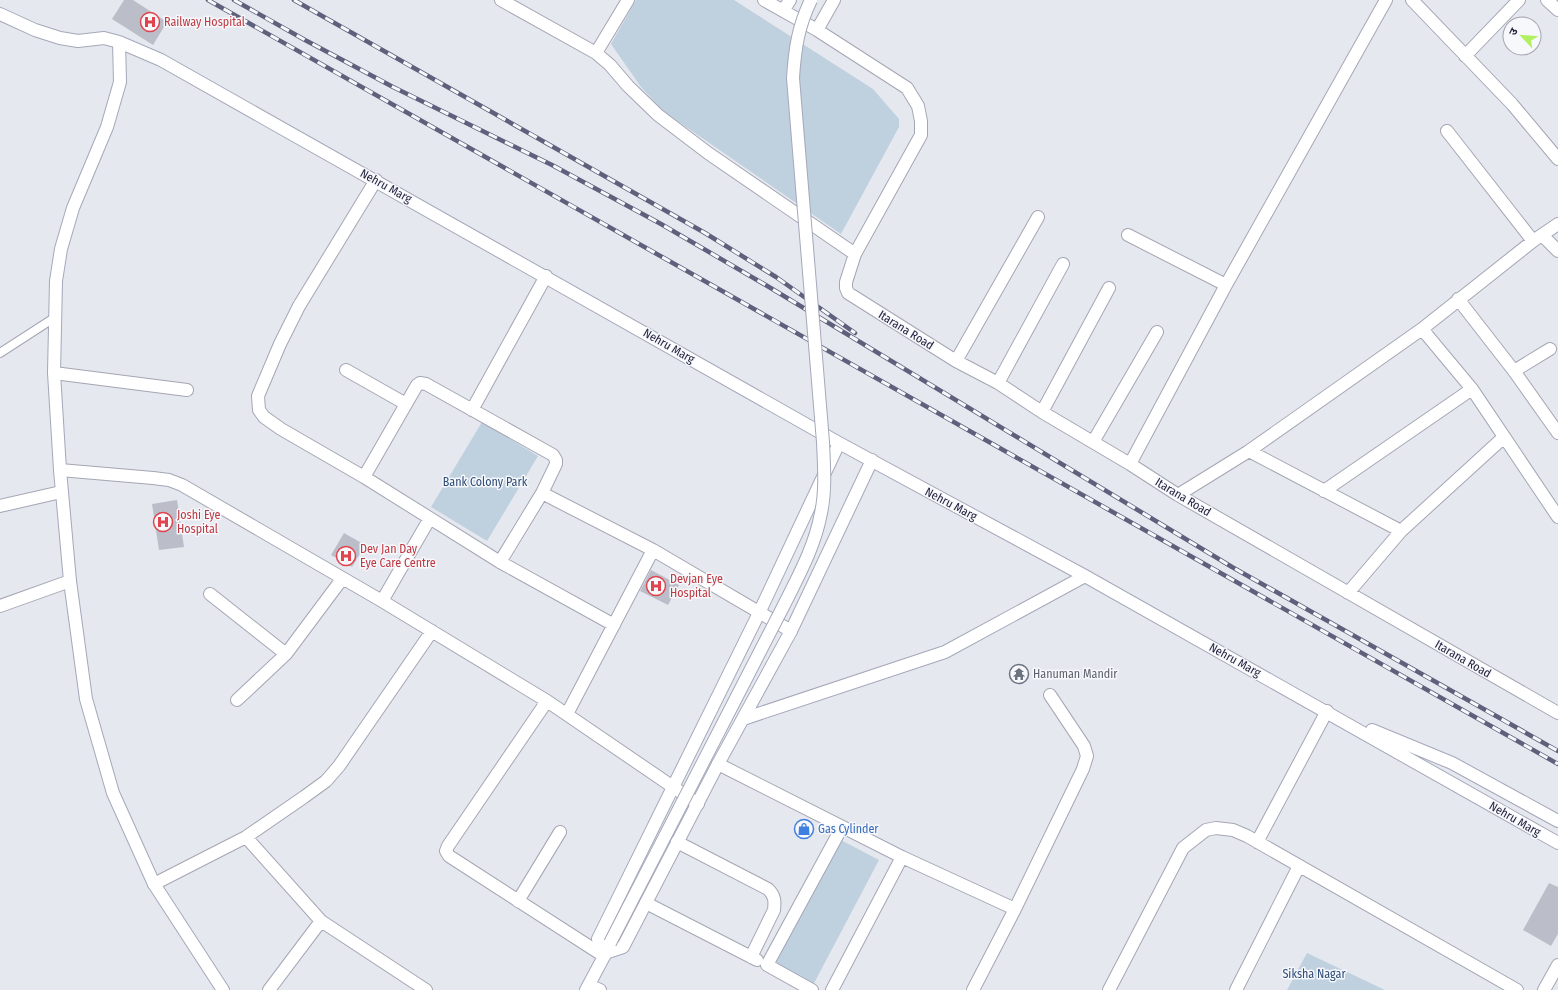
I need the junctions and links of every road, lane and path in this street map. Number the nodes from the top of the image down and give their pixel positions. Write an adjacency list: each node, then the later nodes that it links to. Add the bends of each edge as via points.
1 (501, 0): 15 (street)
2 (628, 0): 15 (street)
3 (764, 0): 10 (street, Itarana Road)
4 (810, 0): 101 (street, bridge, via 802,18 795,49 793,78 823,442 822,512 816,537 784,605)
5 (834, 0): 13 (street)
6 (1386, 0): 28 (street)
7 (1412, 0): 16 (street)
8 (1519, 0): 16 (street)
9 (1547, 0): 11 (street)
10 (786, 5): 13 (street, Itarana Road)
11 (1558, 10)
12 (0, 14): 14 (street, Nehru Marg, via 60,38 78,41 104,38)
13 (817, 30): 25 (street, Itarana Road, via 907,88 918,106 921,120 921,135)
14 (119, 42): 19 (street, Nehru Marg, via 161,60); 31 (street, via 120,82 107,127 72,208 61,249)
15 (596, 53): 25 (street, via 658,115 708,153)
16 (1465, 56): 18 (street, via 1512,104)
17 (1447, 131): 23 (street)
18 (1558, 159)
19 (376, 180): 27 (street, Nehru Marg); 54 (street, via 298,306 258,396 259,410 264,417)
20 (1038, 217): 36 (street)
21 (1558, 224): 23 (street)
22 (1128, 236): 28 (street)
23 (1537, 238): 24 (street); 30 (street)
24 (1558, 251)
25 (855, 254): 36 (street, Itarana Road, via 846,282 848,293)
26 (1063, 264): 40 (street)
27 (546, 276): 44 (street); 48 (street, Nehru Marg)
28 (1226, 285): 52 (street)
29 (1109, 288): 45 (street)
30 (1458, 299): 32 (street); 38 (street)
31 (54, 318): 35 (lane); 39 (street)
32 (1422, 329): 41 (street); 50 (street)
33 (1157, 332): 49 (street)
34 (1550, 349): 38 (street)
35 (0, 353)
36 (956, 361): 40 (street, Itarana Road)
37 (346, 370): 43 (street)
38 (1514, 371): 46 (street)
39 (54, 373): 42 (street); 53 (street)
40 (998, 384): 45 (street, Itarana Road)
41 (1472, 389): 47 (street); 55 (street)
42 (187, 390)
43 (406, 404): 44 (street, via 420,383); 54 (street)
44 (472, 410): 57 (street, via 553,455 556,460)
45 (1042, 412): 49 (street, Itarana Road)
46 (1558, 433)
47 (1504, 436): 60 (street); 62 (street)
48 (839, 442): 51 (street, Nehru Marg); 72 (street)
49 (1093, 442): 52 (street, Itarana Road)
50 (1249, 450): 55 (street); 58 (street)
51 (872, 460): 65 (street, Nehru Marg); 75 (street)
52 (1130, 464): 58 (street, Itarana Road)
53 (60, 470): 56 (street); 66 (street, via 153,478 182,485)
54 (364, 478): 61 (street)
55 (1324, 491): 62 (street)
56 (61, 492): 59 (street); 67 (street)
57 (542, 492): 63 (street); 64 (street)
58 (1178, 495): 68 (street, Itarana Road)
59 (0, 506)
60 (1558, 517)
61 (430, 518): 64 (street); 70 (street)
62 (1401, 532): 68 (street)
63 (653, 550): 72 (street); 73 (street)
64 (500, 562): 73 (street)
65 (1085, 576): 80 (street, Nehru Marg); 83 (street, via 945,652)
66 (342, 579): 70 (street); 76 (street)
67 (70, 581): 71 (street); 96 (street, via 86,699 114,794)
68 (1348, 592): 82 (street, Itarana Road)
69 (210, 594): 76 (street)
70 (382, 601): 74 (street)
71 (0, 606)
72 (759, 613): 75 (street); 85 (street)
73 (614, 625): 81 (street)
74 (432, 631): 79 (street); 90 (street, via 339,766 315,789)
75 (791, 631): 83 (street)
76 (286, 654): 78 (street)
77 (1050, 695): 99 (street, via 1084,746 1087,756)
78 (237, 700)
79 (547, 701): 81 (street); 97 (street, via 446,851 449,856)
80 (1326, 711): 87 (street, Nehru Marg, via 1452,763); 92 (street); 93 (street, Nehru Marg)
81 (567, 714): 85 (street)
82 (1558, 714)
83 (743, 719): 84 (street)
84 (718, 764): 86 (street); 88 (street)
85 (672, 787): 86 (street); 101 (street, via 598,939)
86 (698, 804): 91 (street)
87 (1558, 821)
88 (842, 827): 94 (street); 103 (street)
89 (560, 832): 97 (street)
90 (246, 837): 96 (street); 100 (street)
91 (677, 842): 98 (street); 102 (street, via 773,894 774,910)
92 (1257, 842): 95 (street); 113 (street, via 1233,830 1216,828 1206,830 1183,848)
93 (1558, 843)
94 (902, 857): 99 (street); 111 (street)
95 (1298, 866): 114 (street); 115 (street)
96 (154, 884): 106 (street)
97 (518, 901): 101 (street)
98 (646, 903): 101 (street, via 623,947); 102 (street)
99 (1015, 909): 112 (street)
100 (321, 921): 107 (street); 108 (street)
101 (606, 951): 105 (street)
102 (751, 957): 103 (street)
103 (768, 965): 110 (street)
104 (1558, 965): 116 (street)
105 (587, 987): 109 (street)
106 (223, 990)
107 (269, 990)
108 (426, 990)
109 (600, 990)
110 (812, 990)
111 (832, 990)
112 (974, 990)
113 (1109, 990)
114 (1236, 990)
115 (1517, 990)
116 (1544, 990)

